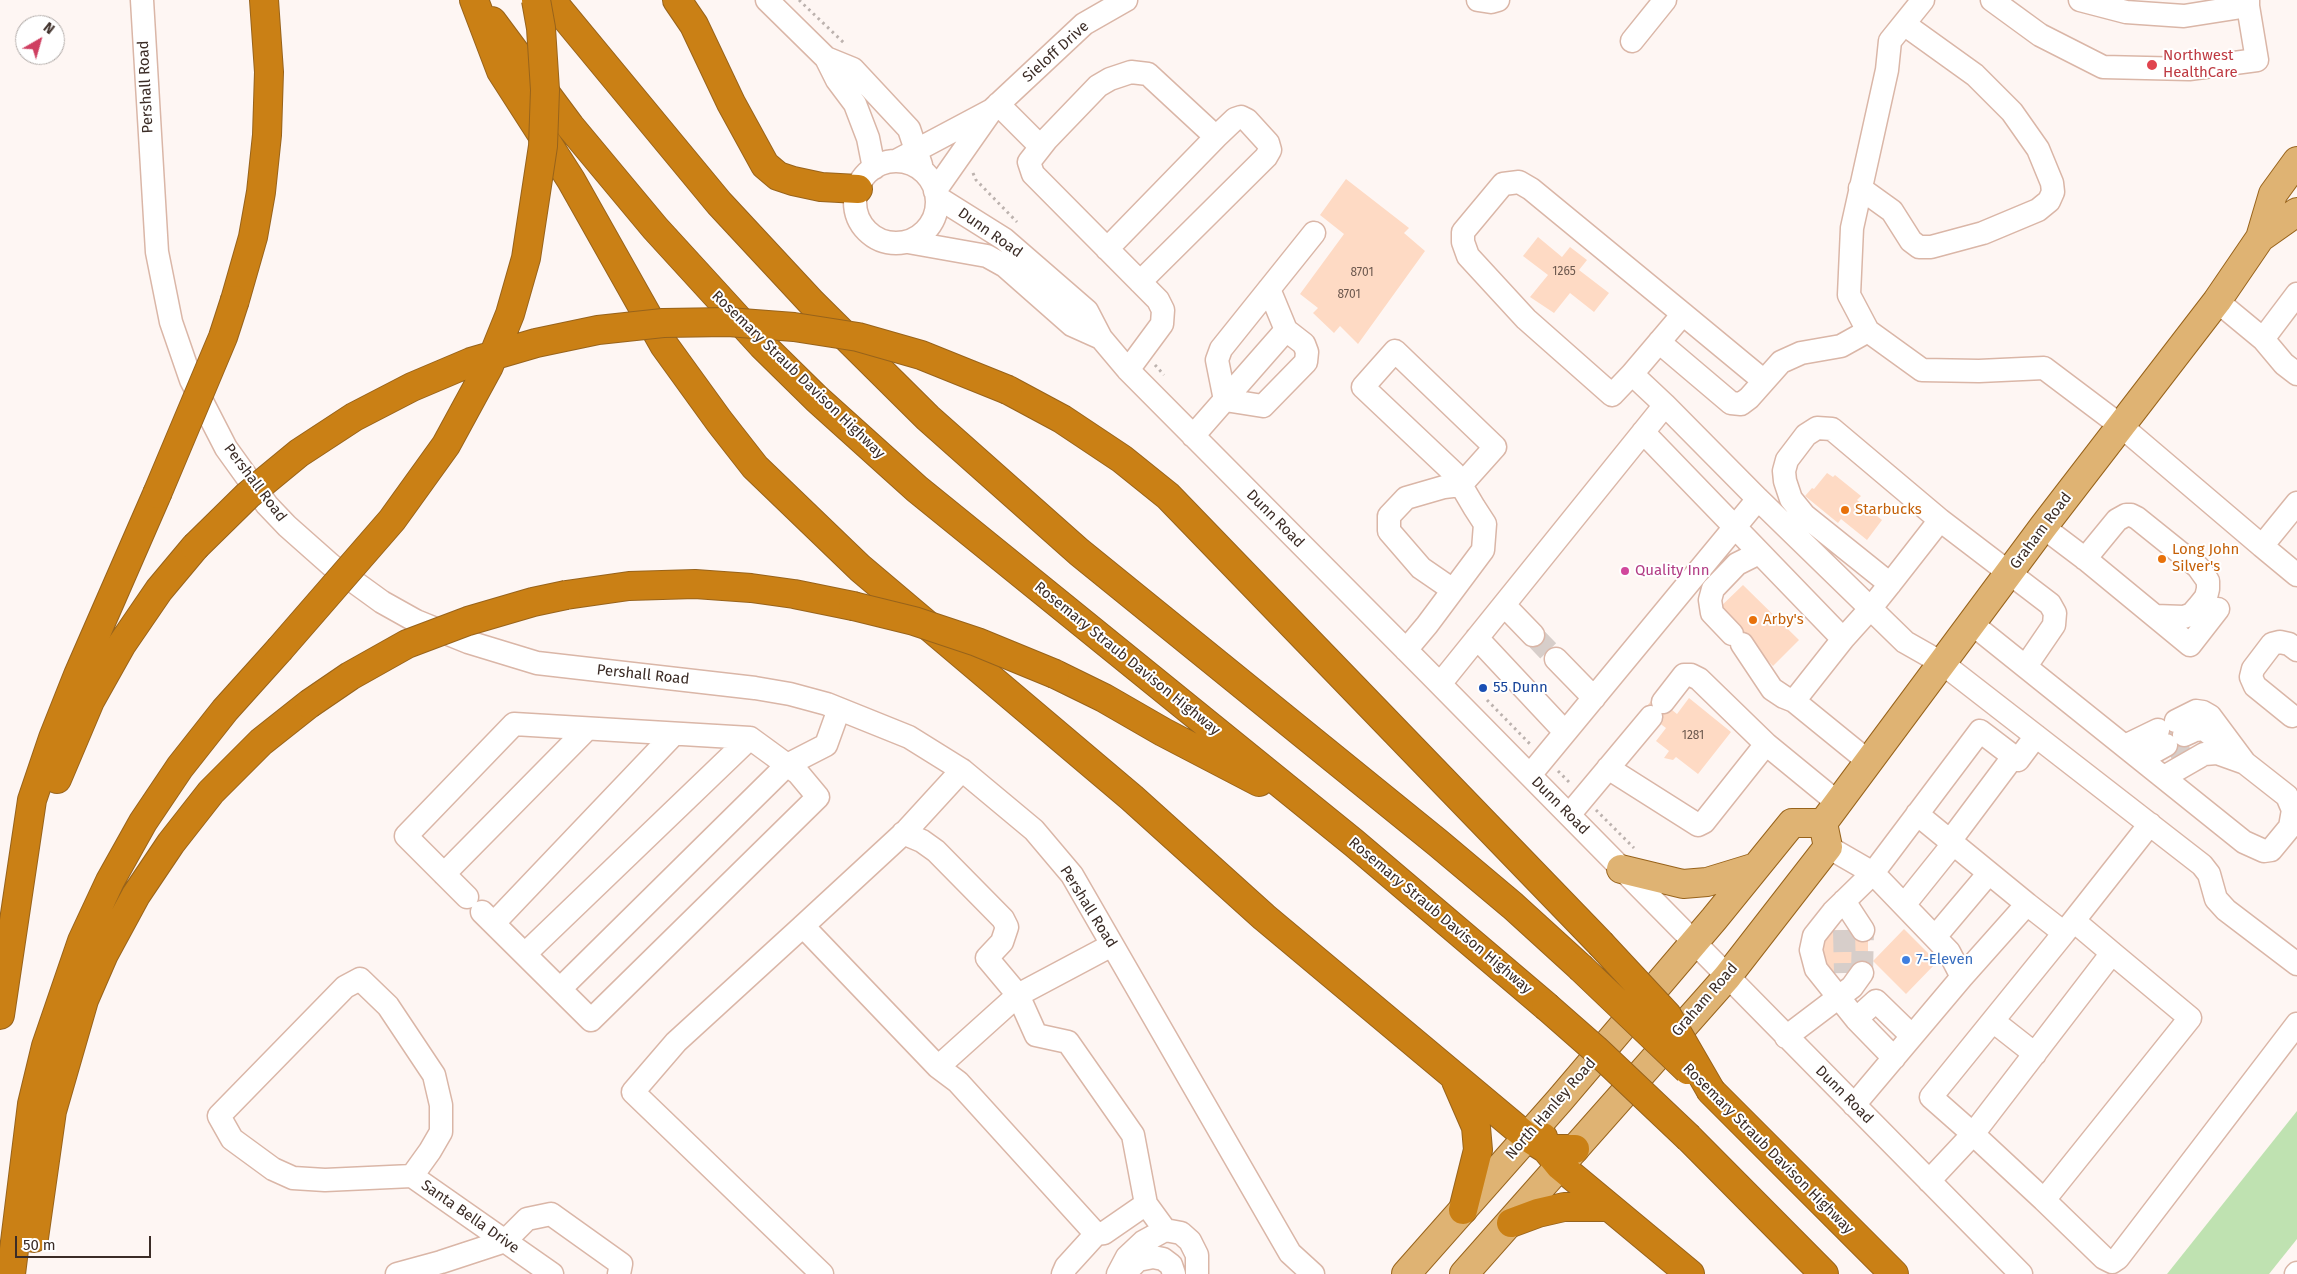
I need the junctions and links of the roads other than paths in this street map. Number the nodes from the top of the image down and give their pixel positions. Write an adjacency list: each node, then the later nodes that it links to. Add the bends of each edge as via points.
1 (142, 0): 80 (street, Pershall Road, via 157,252 171,322 191,380 226,448 267,505 287,526 330,565 382,602 416,621 499,653 537,663 755,688 790,694)
2 (264, 0): 109 (highway, bridge, via 269,72 267,135 253,238 223,337 53,738 32,800)
3 (475, 0): 97 (highway, Rosemary Straub Davison Highway, via 570,126 655,228 762,345 817,399 930,500); 138 (highway, via 501,71 571,180 664,345 755,467 860,568 1132,798 1264,917)
4 (536, 0): 155 (highway, bridge, via 545,90 543,146 526,258 510,314 480,382 441,453 392,520 225,710 180,767 148,814 110,881 82,941 46,1046 32,1104)
5 (551, 0): 139 (highway, Rosemary Straub Davison Highway, bridge, via 719,203 812,303 928,418 1079,552 1513,906)
6 (677, 0): 24 (highway, via 694,25 765,165 778,176 821,187)
7 (767, 0): 18 (street)
8 (1126, 0): 19 (street, Sieloff Drive, via 1084,24)
9 (1478, 0): 10 (street)
10 (1498, 0)
11 (1665, 0): 17 (street)
12 (1923, 0): 16 (street)
13 (1992, 0): 15 (street, via 2040,35 2103,67 2189,69 2258,60)
14 (2080, 0): 15 (street, via 2126,12 2184,16)
15 (2248, 3)
16 (1904, 24): 25 (street, via 1890,41 1887,70); 25 (street, via 1975,75 2012,112 2038,149 2053,192 2049,201 2038,210 1983,233 1932,247 1919,247 1892,212)
17 (1632, 41)
18 (826, 58): 22 (street, via 853,69 909,129); 24 (street, via 855,104 868,138)
19 (995, 107): 21 (street); 22 (street, Sieloff Drive); 26 (street, Sieloff Drive)
20 (1216, 137): 21 (street, via 1148,74 1131,72 1098,86); 31 (street); 32 (street, via 1241,117 1268,143 1270,150)
21 (1040, 146): 31 (street, via 1029,162 1033,174)
22 (920, 161): 24 (street, via 914,166 896,161 884,163); 26 (street)
23 (2297, 161): 29 (main road, Graham Road, via 2272,194)
24 (866, 178): 30 (street, via 855,201 863,225 882,241)
25 (1860, 188): 38 (street, via 1852,228 1849,295)
26 (936, 194): 30 (street, via 934,219 919,236); 39 (street, Dunn Road, via 1011,246 1087,311)
27 (2297, 212): 29 (main road, Graham Road)
28 (1314, 233): 33 (street)
29 (2260, 238): 35 (main road, Graham Road)
30 (908, 242): 39 (street, Dunn Road, via 987,256 1006,266 1072,325)
31 (1107, 249): 32 (street)
32 (1140, 282): 42 (street, via 1160,305 1162,324)
33 (1269, 289): 37 (street); 46 (street, via 1221,349 1217,360)
34 (2297, 294): 40 (street)
35 (2217, 301): 40 (street); 48 (main road, Graham Road)
36 (1683, 314): 41 (street); 43 (street, via 1531,188 1519,182 1503,184 1464,232 1463,242 1468,256 1526,319 1612,395); 45 (street)
37 (1286, 330): 46 (street); 46 (street, via 1304,344 1308,352 1306,362 1263,406)
38 (1868, 331): 45 (street, via 1841,346 1801,353 1781,362); 48 (street, via 1922,370 2044,368)
39 (1101, 338): 42 (street, Dunn Road)
40 (2263, 339): 44 (street)
41 (1659, 342): 43 (street); 45 (street, via 1731,402 1741,404)
42 (1128, 370): 50 (street, Dunn Road)
43 (1632, 374): 47 (street)
44 (2297, 374)
45 (1764, 381)
46 (1225, 400): 50 (street)
47 (1665, 405): 49 (street); 52 (street)
48 (2121, 426): 56 (main road, Graham Road); 57 (street)
49 (1643, 432): 55 (street); 64 (street)
50 (1194, 436): 72 (street, Dunn Road)
51 (1461, 485): 51 (street, via 1454,473 1363,387 1394,351 1495,447); 63 (street, via 1485,524 1484,541 1483,550); 63 (street, via 1406,498 1389,516 1389,531 1421,568)
52 (1758, 499): 55 (street); 65 (street)
53 (2297, 503): 57 (street)
54 (1940, 520): 60 (street); 62 (street); 62 (street, via 1832,429 1817,428 1806,435 1787,460 1784,471 1790,499 1804,515)
55 (1734, 527): 58 (street); 78 (street)
56 (2043, 527): 59 (street); 60 (main road, Graham Road)
57 (2262, 546): 61 (street)
58 (1759, 553): 71 (street); 79 (street, via 1737,564 1713,589 1710,600 1712,613 1737,639 1772,689)
59 (2085, 559): 67 (street); 67 (street, via 2117,520 2126,515 2137,518 2198,567 2208,580 2208,589 2198,608 2184,617)
60 (2010, 572): 68 (main road, Graham Road); 76 (street, via 2050,604 2055,613 2054,625)
61 (2297, 575)
62 (1890, 584): 65 (street)
63 (1453, 590): 72 (street)
64 (1504, 605): 69 (street); 70 (street)
65 (1870, 609): 71 (street); 75 (street, via 1905,642)
66 (2218, 609): 67 (street, via 2190,645)
67 (2155, 616)
68 (1971, 624): 75 (main road, Graham Road); 76 (street)
69 (1533, 635)
70 (1477, 638): 77 (street); 83 (street)
71 (1843, 639): 79 (street)
72 (1406, 650): 77 (street, Dunn Road)
73 (2297, 650): 81 (street, via 2289,644 2272,644 2253,669 2251,677 2254,686)
74 (1556, 659): 78 (street)
75 (1942, 663): 85 (street); 91 (main road, Graham Road)
76 (2026, 666): 90 (street)
77 (1440, 684): 96 (street, Dunn Road)
78 (1594, 698): 83 (street)
79 (1794, 701): 91 (street)
80 (839, 709): 93 (street, via 826,745); 95 (street, Pershall Road, via 909,737)
81 (2295, 716)
82 (587, 729): 84 (street); 108 (street); 108 (street, via 514,724 406,836)
83 (1565, 732): 96 (street)
84 (674, 734): 87 (street); 113 (street)
85 (2036, 736): 89 (street, via 2018,760); 101 (street)
86 (2173, 737): 90 (street); 90 (street); 92 (street, via 2214,741)
87 (750, 738): 93 (street); 121 (street)
88 (1766, 744): 94 (street, via 1704,822 1698,825); 94 (street, via 1699,679 1691,674 1684,675); 100 (street)
89 (2013, 757): 98 (street, via 1980,731); 103 (street)
90 (2142, 760): 92 (street, via 2217,753); 92 (street, via 2244,842 2264,851 2271,850 2290,827 2293,810 2288,796)
91 (1869, 762): 100 (main road, Graham Road)
92 (2245, 763)
93 (786, 764): 126 (street); 126 (street, via 818,797 592,1020)
94 (1608, 768): 99 (street)
95 (962, 770): 102 (street); 119 (street, Pershall Road, via 1034,830 1072,874)
96 (1530, 775): 99 (street, Dunn Road)
97 (1310, 808): 156 (highway, bridge, via 1055,674 977,642 914,621 853,606 750,588 695,584 629,586 533,602 468,621 407,644 350,676 261,742 211,792 136,895 84,1000 52,1111); 170 (highway, Rosemary Straub Davison Highway, bridge, via 1449,921 1595,1049)
98 (1917, 814): 103 (street); 106 (street)
99 (1569, 816): 105 (street, Dunn Road)
100 (1829, 824): 104 (main road, via 1792,823); 106 (street); 124 (main road, Graham Road)
101 (2150, 824): 115 (street); 122 (street, via 2202,865 2209,874 2216,899 2226,910)
102 (904, 833): 114 (street); 127 (street, via 936,851 1003,919 1007,928 1002,942 987,958)
103 (1951, 842): 107 (street); 112 (street)
104 (1756, 867): 105 (main road, via 1707,882 1683,884); 118 (main road)
105 (1621, 868): 118 (street, Dunn Road)
106 (1873, 873): 110 (street); 112 (street)
107 (1989, 873): 111 (street); 117 (street)
108 (444, 874): 113 (street)
109 (16, 901): 129 (highway); 139 (highway, bridge, via 63,763 90,702 122,644 159,590 195,548 248,495 299,453 354,417 412,387 471,362 536,343 598,330 663,322 794,327 858,338 921,355 1008,390 1062,419 1168,496 1667,1016)
110 (1844, 901): 116 (street); 128 (street, via 1814,936 1812,950 1816,969)
111 (2027, 904): 115 (street); 125 (street)
112 (1904, 905): 117 (street)
113 (481, 911): 121 (street)
114 (803, 926): 137 (street); 160 (street, via 676,1042 633,1092)
115 (2069, 927): 120 (street); 131 (street)
116 (1853, 930)
117 (1935, 937): 125 (street, via 1950,952)
118 (1694, 943): 124 (street, Dunn Road); 142 (main road, North Hanley Road)
119 (1112, 945): 127 (street); 166 (street, Pershall Road, via 1290,1253)
120 (2112, 953): 135 (street); 145 (street, via 2190,1018)
121 (525, 954): 126 (street)
122 (2297, 964)
123 (1853, 973): 128 (street)
124 (1726, 976): 133 (street, Dunn Road); 142 (main road, Graham Road)
125 (1962, 977): 134 (street)
126 (560, 988)
127 (1018, 995): 137 (street); 146 (street, via 1036,1035 1068,1042 1132,1135)
128 (1839, 997): 130 (street); 133 (street)
129 (0, 1015)
130 (1856, 1019): 134 (street, via 1876,1002); 136 (street)
131 (1993, 1021): 135 (street); 141 (street, via 1931,1097)
132 (2297, 1024): 145 (street, via 2118,1258 2112,1262 2104,1258)
133 (1786, 1036): 140 (street, Dunn Road)
134 (1912, 1036): 136 (street)
135 (2035, 1054): 141 (street)
136 (1894, 1058): 140 (street)
137 (938, 1067): 151 (street, via 958,1082)
138 (1454, 1076): 142 (highway); 148 (highway, via 1476,1127 1478,1150)
139 (1711, 1092): 171 (highway, Rosemary Straub Davison Highway)
140 (1854, 1105): 144 (street, Dunn Road)
141 (1973, 1134): 144 (street); 145 (street)
142 (1549, 1145): 147 (highway); 148 (main road, North Hanley Road); 149 (main road, North Hanley Road)
143 (412, 1176): 143 (street, via 441,1132 441,1105 434,1075 388,1006 360,979 344,987 219,1116 232,1139 273,1169 293,1178 325,1180); 152 (street, Santa Bella Drive)
144 (1929, 1181): 172 (street, Dunn Road)
145 (2044, 1200)
146 (1146, 1204): 150 (street); 151 (street, via 1104,1233)
147 (1608, 1207): 149 (highway, via 1564,1208); 169 (highway)
148 (1463, 1210): 154 (main road, North Hanley Road)
149 (1511, 1223): 168 (main road, North Hanley Road)
150 (1165, 1230): 162 (street, via 1142,1242 1127,1257); 165 (street, via 1181,1234 1190,1241 1197,1256)
151 (1096, 1234): 161 (street)
152 (505, 1241): 157 (street); 158 (street, Santa Bella Drive); 159 (street, via 527,1219 551,1214 621,1264)
153 (1133, 1267): 163 (street, via 1153,1257 1171,1265); 164 (street, via 1147,1248 1166,1242 1174,1244 1186,1256)
154 (1411, 1269): 167 (main road)
155 (11, 1274)
156 (29, 1274)
157 (397, 1274)
158 (552, 1274)
159 (619, 1274)
160 (822, 1274)
161 (1062, 1274)
162 (1118, 1274)
163 (1174, 1274)
164 (1186, 1274)
165 (1197, 1274)
166 (1313, 1274)
167 (1389, 1274)
168 (1464, 1274)
169 (1690, 1274)
170 (1824, 1274)
171 (1894, 1274)
172 (2021, 1274)

